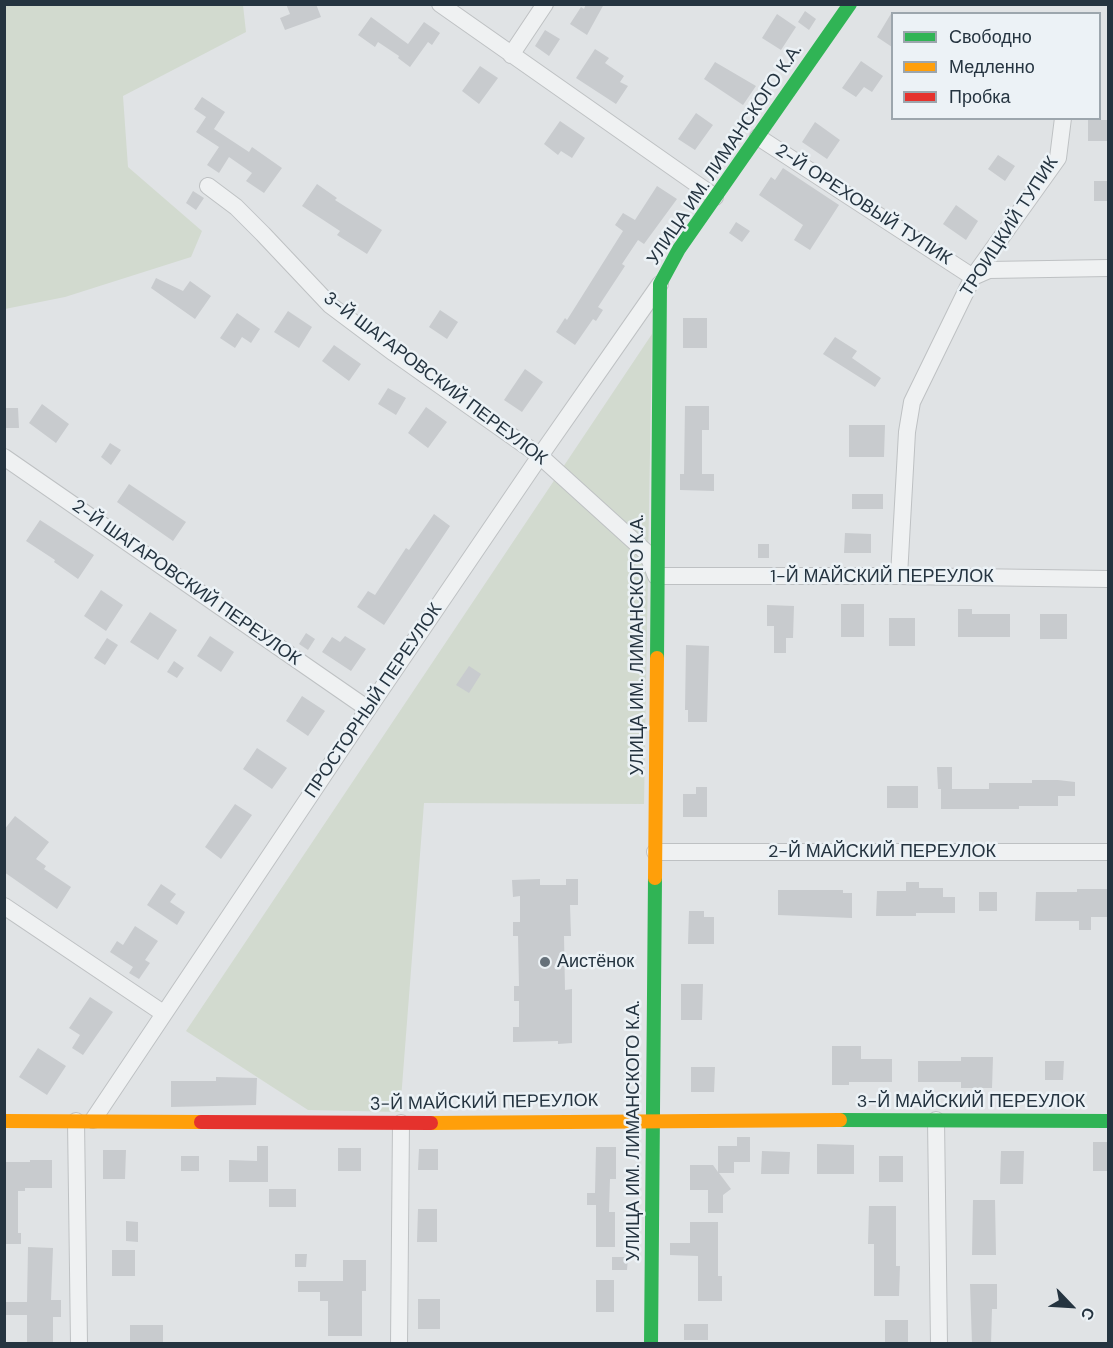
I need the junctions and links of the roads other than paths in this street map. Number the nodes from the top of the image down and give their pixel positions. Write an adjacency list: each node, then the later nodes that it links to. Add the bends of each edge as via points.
1 (440, 4): 4 (street)
2 (545, 4): 4 (street)
3 (850, 4): 6 (street, УЛИЦА ИМ. ЛИМАНСКОГО К.А.)
4 (511, 55): 8 (street)
5 (1064, 120): 10 (street, ТРОИЦКИЙ ТУПИК, via 1058,158)
6 (758, 137): 8 (street, УЛИЦА ИМ. ЛИМАНСКОГО К.А.); 10 (street, 2-Й ОРЕХОВЫЙ ТУПИК)
7 (208, 186): 12 (street, 3-Й ШАГАРОВСКИЙ ПЕРЕУЛОК, via 236,207 330,305)
8 (715, 197): 11 (street, УЛИЦА ИМ. ЛИМАНСКОГО К.А.)
9 (1108, 268): 10 (street, via 988,270)
10 (974, 277): 15 (street, ТРОИЦКИЙ ТУПИК, via 912,402)
11 (660, 284): 12 (street, ПРОСТОРНЫЙ ПЕРЕУЛОК); 14 (street, УЛИЦА ИМ. ЛИМАНСКОГО К.А.)
12 (540, 456): 14 (street, 3-Й ШАГАРОВСКИЙ ПЕРЕУЛОК, via 647,553); 17 (street, ПРОСТОРНЫЙ ПЕРЕУЛОК)
13 (4, 457): 17 (street, 2-Й ШАГАРОВСКИЙ ПЕРЕУЛОК)
14 (656, 576): 15 (street, 1-Й МАЙСКИЙ ПЕРЕУЛОК); 18 (street, УЛИЦА ИМ. ЛИМАНСКОГО К.А.)
15 (899, 576): 16 (street, 1-Й МАЙСКИЙ ПЕРЕУЛОК)
16 (1108, 579)
17 (368, 709): 21 (street, ПРОСТОРНЫЙ ПЕРЕУЛОК)
18 (655, 852): 19 (street, 2-Й МАЙСКИЙ ПЕРЕУЛОК); 24 (street, УЛИЦА ИМ. ЛИМАНСКОГО К.А.)
19 (1108, 852)
20 (4, 906): 21 (street)
21 (163, 1013): 23 (street, ПРОСТОРНЫЙ ПЕРЕУЛОК)
22 (4, 1120): 23 (street, 3-Й МАЙСКИЙ ПЕРЕУЛОК)
23 (84, 1120): 27 (street, 3-Й МАЙСКИЙ ПЕРЕУЛОК); 28 (street)
24 (652, 1120): 25 (street, 3-Й МАЙСКИЙ ПЕРЕУЛОК); 27 (street, 3-Й МАЙСКИЙ ПЕРЕУЛОК); 30 (street, УЛИЦА ИМ. ЛИМАНСКОГО К.А.)
25 (936, 1120): 26 (street, 3-Й МАЙСКИЙ ПЕРЕУЛОК); 31 (street)
26 (1108, 1121)
27 (401, 1123): 29 (street)
28 (79, 1344)
29 (399, 1344)
30 (651, 1344)
31 (939, 1344)

